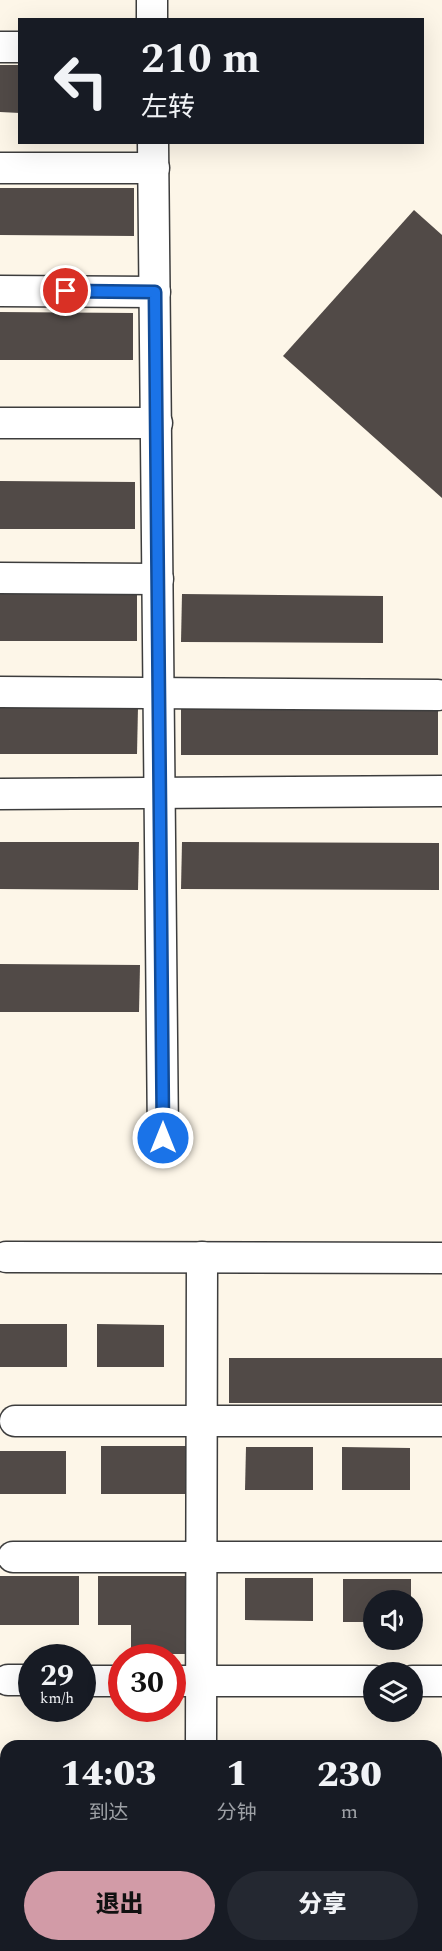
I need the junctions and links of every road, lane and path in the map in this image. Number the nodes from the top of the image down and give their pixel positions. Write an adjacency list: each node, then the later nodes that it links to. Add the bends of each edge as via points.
1 (152, 0): 2 (street)
2 (152, 18)
3 (0, 47): 4 (street)
4 (18, 47)
5 (154, 155): 6 (street); 8 (street)
6 (0, 168)
7 (0, 291): 8 (street)
8 (155, 292): 10 (street)
9 (0, 423): 10 (street)
10 (157, 423): 12 (street)
11 (0, 578): 12 (street)
12 (158, 579): 14 (street)
13 (0, 692): 14 (street)
14 (159, 693): 15 (street); 17 (street)
15 (438, 694)
16 (442, 791): 17 (street)
17 (160, 793): 18 (street); 19 (street)
18 (0, 794)
19 (163, 1138)
20 (6, 1257): 21 (street)
21 (202, 1257): 22 (street); 24 (street)
22 (442, 1258)
23 (15, 1421): 24 (street)
24 (202, 1421): 25 (street); 27 (street)
25 (442, 1421)
26 (13, 1557): 27 (street)
27 (201, 1557): 28 (street); 29 (street)
28 (442, 1557)
29 (187, 1681): 30 (street); 33 (street)
30 (363, 1681)
31 (423, 1681): 32 (street)
32 (442, 1681)
33 (200, 1740)

